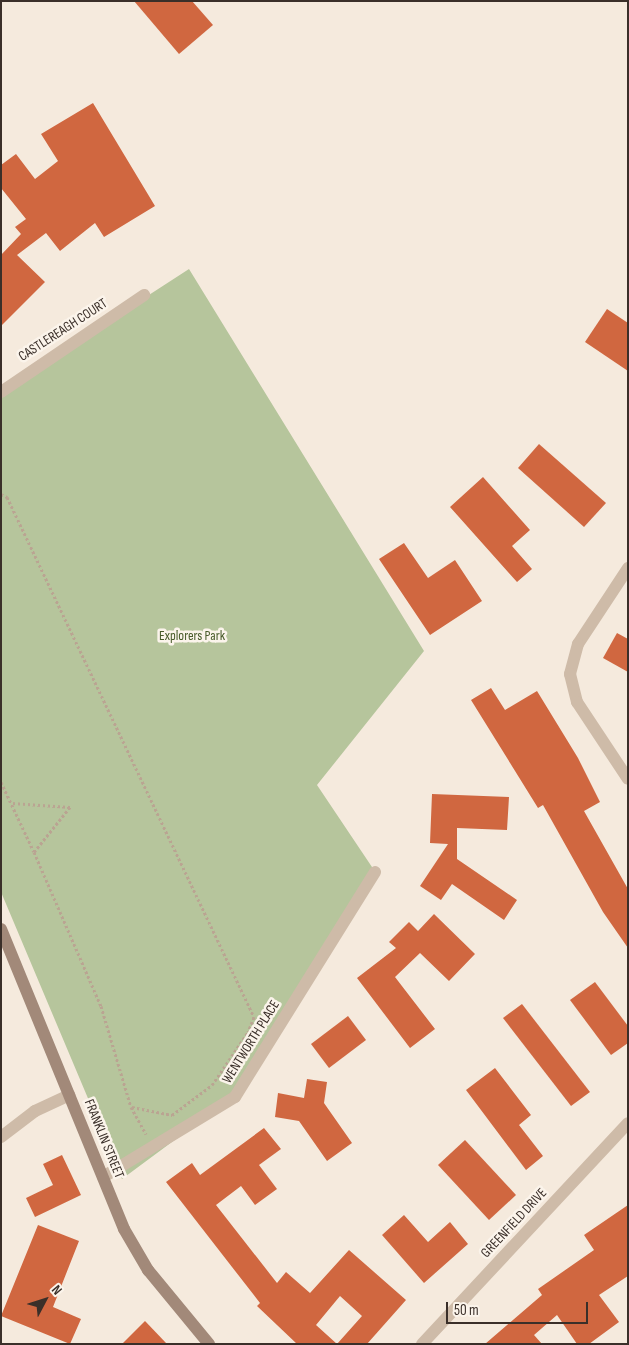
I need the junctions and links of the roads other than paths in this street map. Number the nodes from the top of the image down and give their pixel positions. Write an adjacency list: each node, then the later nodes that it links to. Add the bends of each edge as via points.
1 (144, 295): 2 (street, CASTLEREAGH COURT)
2 (1, 392)
3 (628, 568): 4 (street, via 578,644 570,674 577,702)
4 (628, 779)
5 (375, 872): 10 (street, WENTWORTH PLACE, via 235,1097)
6 (1, 929): 7 (street, FRANKLIN STREET)
7 (70, 1095): 9 (street, via 34,1111); 10 (street, FRANKLIN STREET)
8 (628, 1123): 12 (street, GREENFIELD DRIVE)
9 (1, 1137)
10 (103, 1177): 11 (street, FRANKLIN STREET, via 124,1228 148,1270)
11 (209, 1344)
12 (422, 1344)

